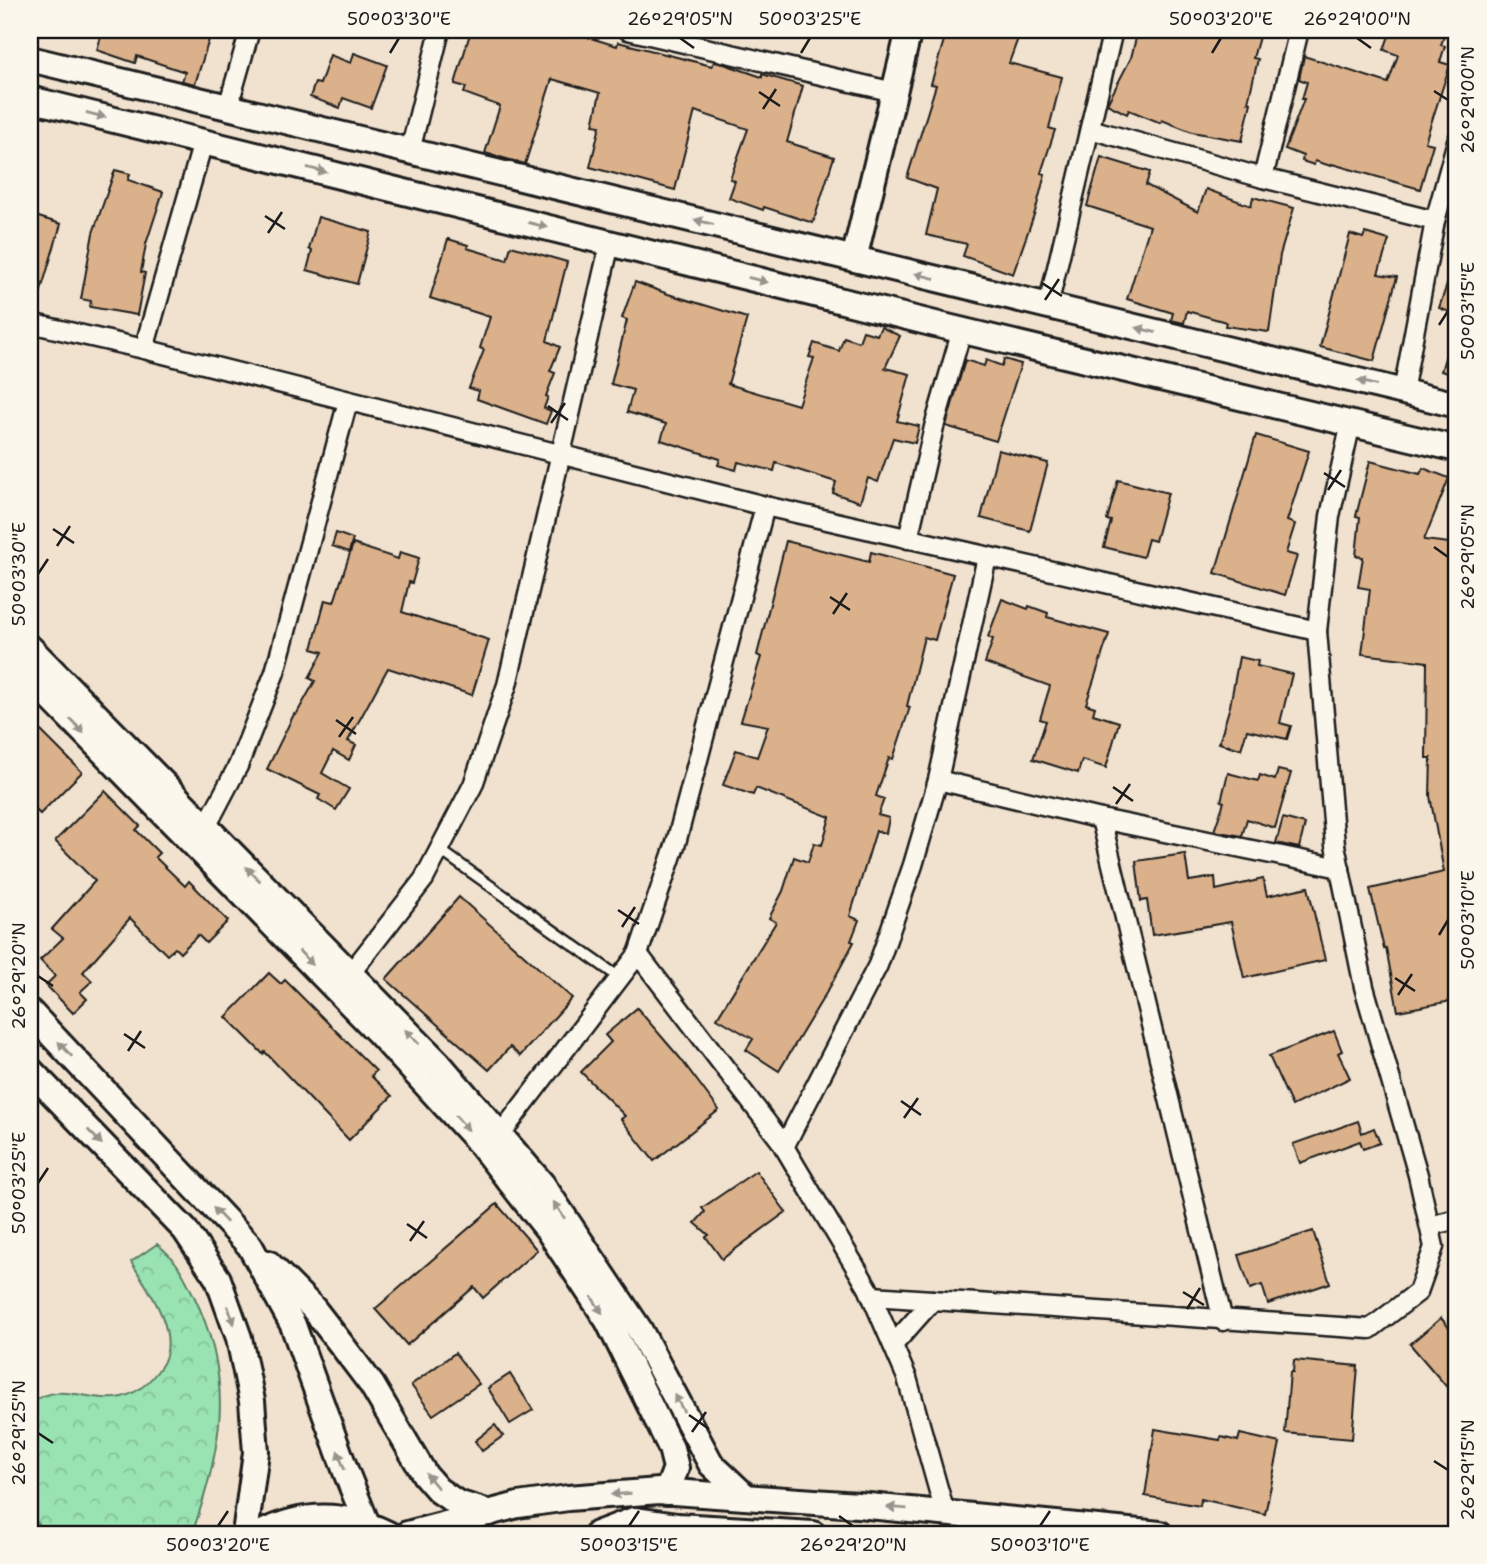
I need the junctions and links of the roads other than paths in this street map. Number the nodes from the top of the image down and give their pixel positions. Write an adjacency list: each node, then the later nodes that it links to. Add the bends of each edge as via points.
1 (250, 30): 11 (street)
2 (440, 30): 15 (street)
3 (628, 30): 7 (street)
4 (909, 30): 9 (street)
5 (1113, 30): 12 (street)
6 (1299, 30): 16 (street)
7 (698, 38): 9 (street)
8 (30, 59): 11 (street)
9 (894, 92): 19 (street)
10 (30, 99): 14 (street, one-way to 14)
11 (229, 107): 15 (street)
12 (1090, 129): 16 (street); 20 (street)
13 (1457, 141): 17 (street)
14 (203, 142): 18 (street, one-way to 18); 23 (street)
15 (410, 151): 19 (street, one-way to 15)
16 (1264, 178): 17 (street)
17 (1435, 221): 24 (street)
18 (610, 243): 22 (street, one-way to 22); 29 (street)
19 (853, 259): 20 (street, one-way to 19)
20 (1048, 306): 24 (street, one-way to 20)
21 (30, 323): 23 (street)
22 (962, 330): 27 (street); 31 (street)
23 (144, 349): 25 (street)
24 (1403, 392): 26 (street)
25 (348, 401): 29 (street); 38 (street, via 275,672 238,766)
26 (1457, 405)
27 (1351, 424): 28 (street); 33 (street, via 1330,516)
28 (1457, 449)
29 (560, 454): 30 (street); 39 (street, via 507,685 473,785)
30 (765, 506): 31 (street); 41 (street, via 676,843)
31 (908, 539): 32 (street)
32 (987, 557): 33 (street); 36 (street)
33 (1317, 631): 40 (street)
34 (30, 648): 38 (street)
35 (30, 677): 38 (street, one-way to 38)
36 (938, 780): 37 (street); 47 (street, via 878,965)
37 (1101, 819): 40 (street); 53 (street)
38 (198, 835): 42 (street, one-way to 38); 55 (street, one-way to 55, via 482,1146 548,1230 608,1321 671,1448 676,1468)
39 (440, 850): 42 (street, via 424,879); 43 (lane)
40 (1340, 868): 49 (street, via 1363,987)
41 (638, 954): 43 (street); 47 (street)
42 (350, 974): 46 (street, one-way to 42, via 439,1064)
43 (620, 978): 46 (street)
44 (30, 1012): 50 (street, one-way to 44)
45 (30, 1070): 61 (street, one-way to 61, via 185,1230 218,1279 239,1338 252,1401 257,1452)
46 (500, 1135): 56 (street, one-way to 46, via 711,1464 639,1329 542,1184)
47 (785, 1147): 51 (street)
48 (1457, 1219): 49 (street)
49 (1430, 1226): 53 (street, via 1434,1247 1418,1292 1370,1329)
50 (250, 1246): 57 (street, one-way to 50, via 457,1503 425,1475 372,1385 341,1344 313,1308); 59 (street, one-way to 50, via 346,1472 293,1325)
51 (872, 1296): 52 (street); 54 (street)
52 (933, 1300): 53 (street); 54 (street)
53 (1223, 1321)
54 (893, 1345): 58 (street, via 907,1378)
55 (667, 1492): 56 (street); 57 (street, one-way to 57, via 568,1498)
56 (746, 1497): 58 (street, one-way to 56)
57 (490, 1513): 63 (street)
58 (945, 1513): 66 (street)
59 (378, 1529): 62 (street, via 329,1516 284,1522)
60 (676, 1530): 64 (street, via 634,1520); 65 (street)
61 (244, 1534)
62 (260, 1534)
63 (407, 1534)
64 (597, 1534)
65 (813, 1534)
66 (1160, 1534)

